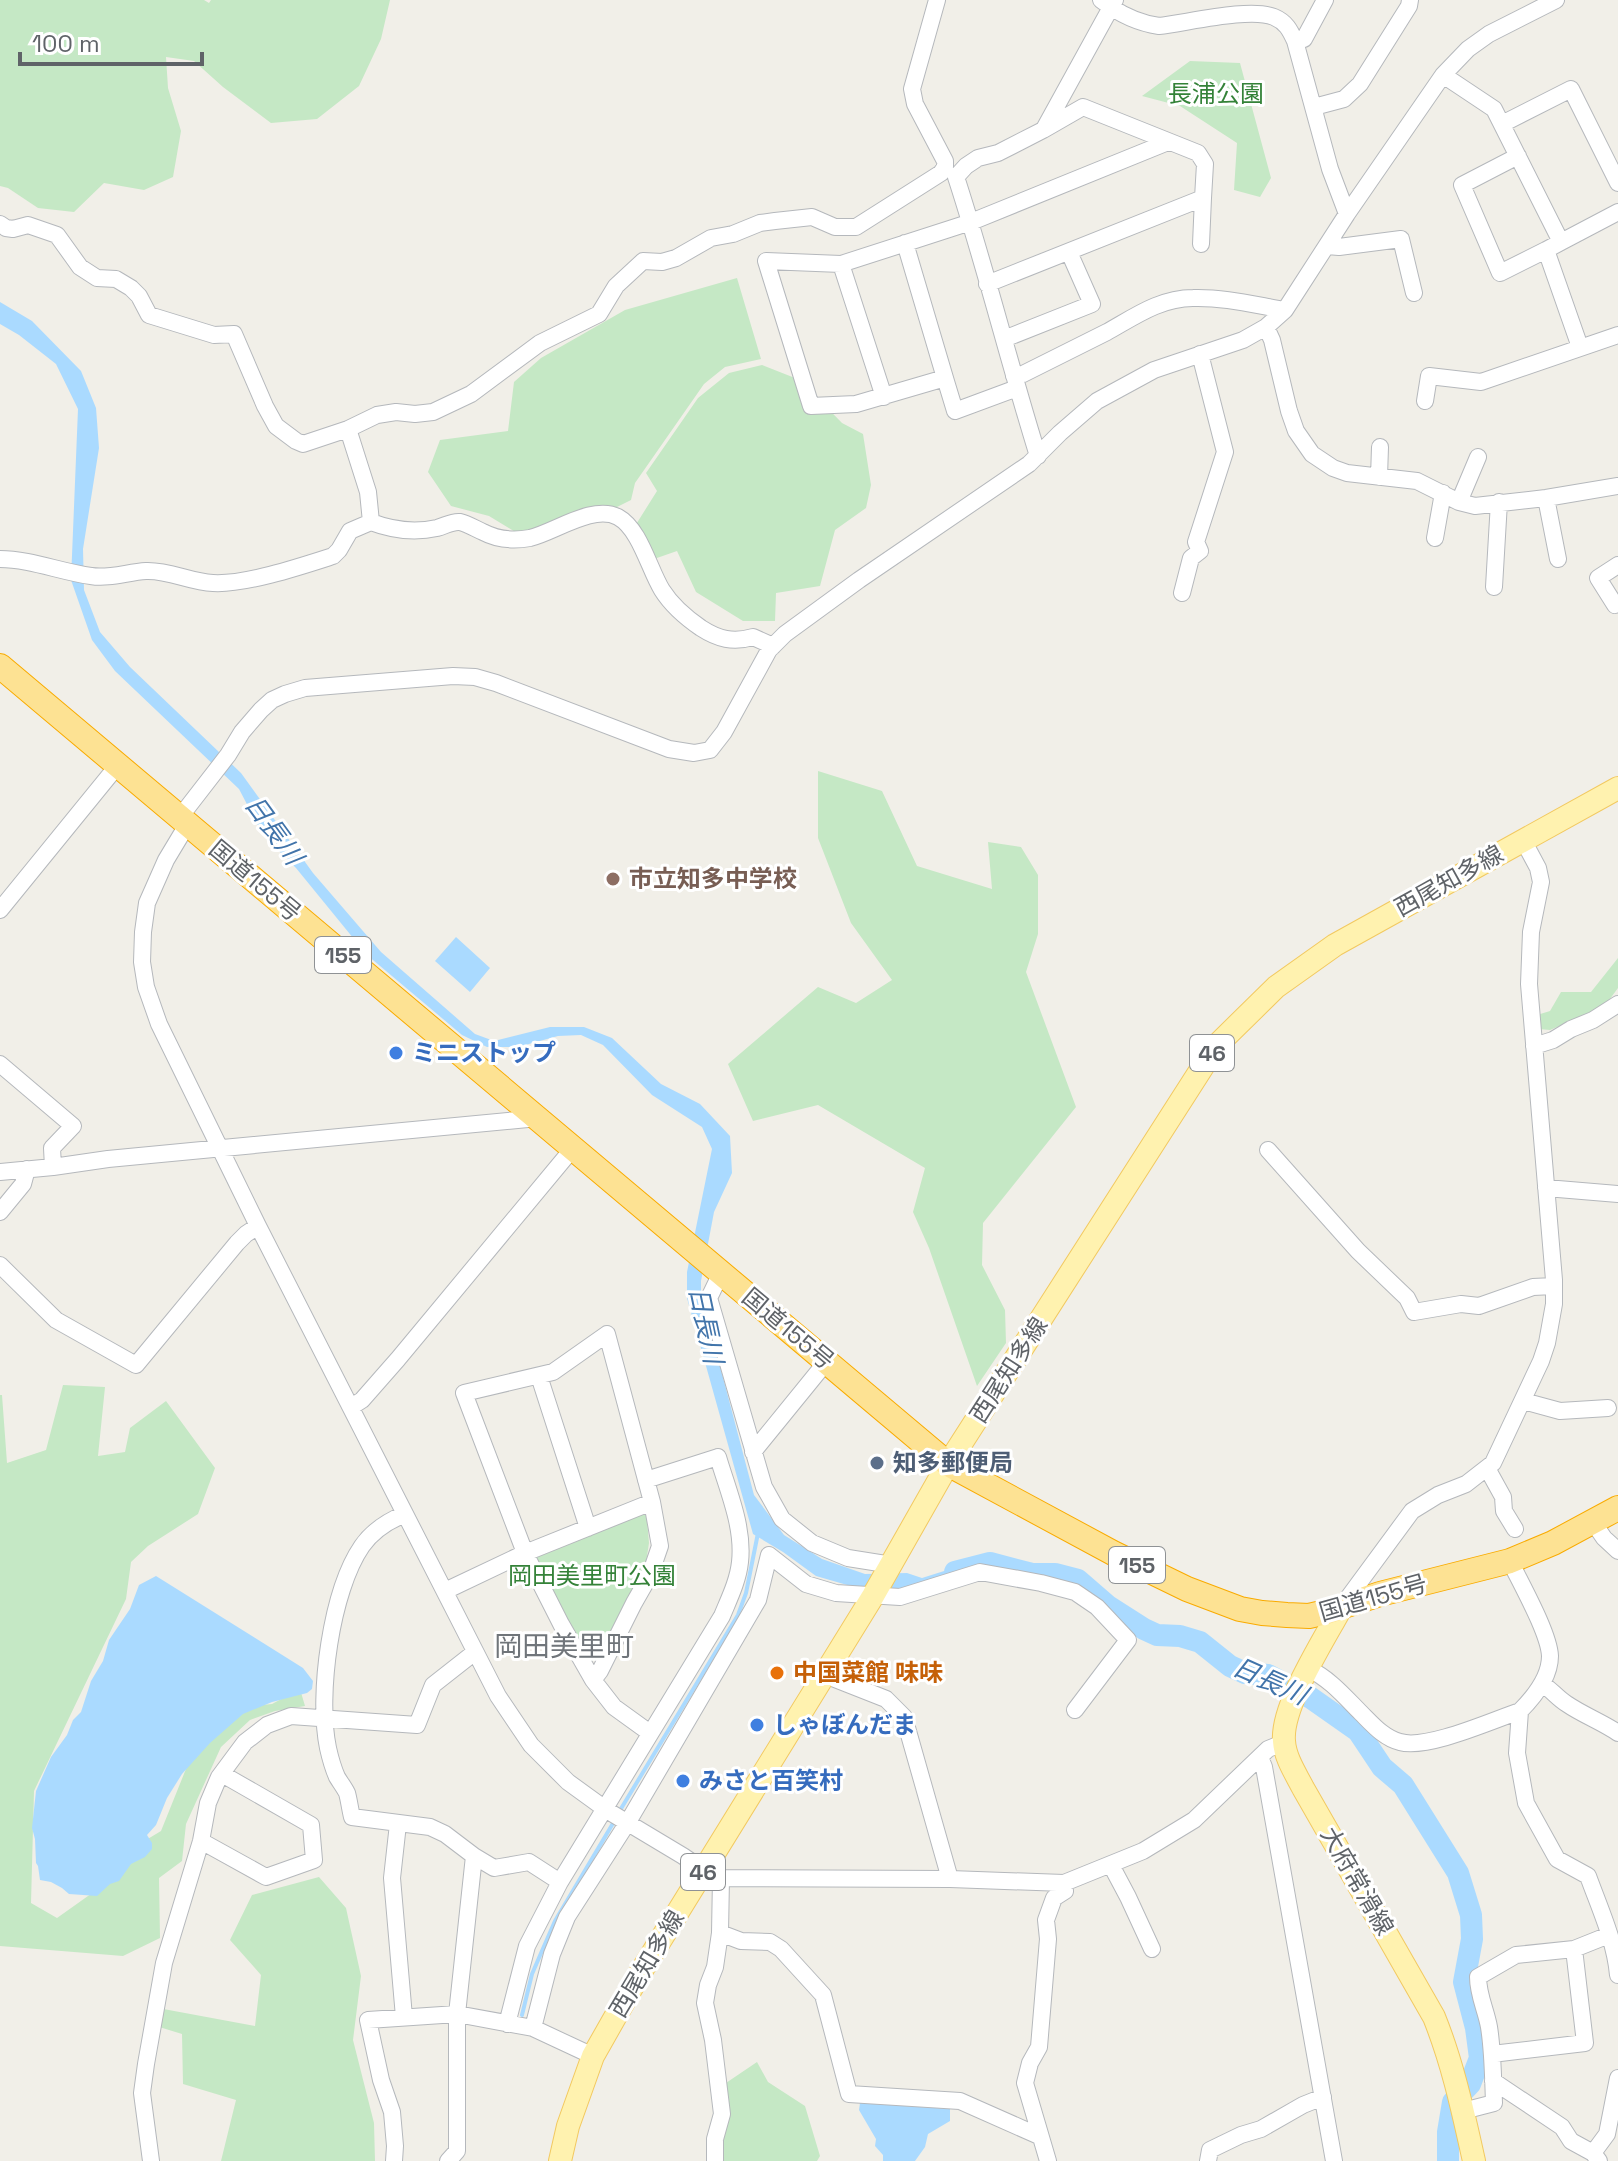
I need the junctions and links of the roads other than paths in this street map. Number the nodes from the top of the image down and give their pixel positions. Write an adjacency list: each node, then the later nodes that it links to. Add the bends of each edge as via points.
1 (937, 0): 38 (street, via 912,89 945,161 941,173 856,227 835,227 812,217 760,223 711,238 676,258 643,261 616,286 599,314 540,343 471,394 433,412 377,415)
2 (1325, 0): 6 (street, via 1304,39)
3 (1410, 0): 8 (street, via 1360,84 1344,99)
4 (1556, 0): 7 (street, via 1489,34)
5 (1109, 3): 6 (street, via 1131,19 1159,26 1256,14 1274,17 1287,25); 10 (street)
6 (1295, 41): 8 (street)
7 (1443, 75): 9 (street, via 1494,109); 16 (street)
8 (1314, 107): 16 (street)
9 (1502, 124): 12 (street); 13 (street, via 1571,89)
10 (1043, 130): 11 (street, via 1083,107); 17 (street, via 978,158 956,177)
11 (1168, 142): 14 (street, via 1198,153 1205,164); 17 (street)
12 (1518, 156): 19 (street); 23 (street, via 1462,185 1500,273)
13 (1618, 183)
14 (1203, 198): 21 (street); 24 (street)
15 (1618, 212): 19 (street)
16 (1347, 214): 22 (street)
17 (971, 222): 20 (street); 26 (street)
18 (0, 224): 38 (street, via 13,229 28,225 57,235 80,267 131,288 149,315 214,335 234,334 276,426 296,441 303,444)
19 (1561, 242): 23 (street)
20 (905, 243): 25 (street); 34 (street)
21 (1201, 244)
22 (1327, 246): 27 (street, via 1401,239); 28 (street)
23 (1546, 250): 32 (street)
24 (1069, 252): 26 (street); 31 (street, via 1092,304)
25 (841, 264): 36 (street); 36 (street, via 766,261 811,406)
26 (987, 284): 31 (street)
27 (1414, 293)
28 (1285, 310): 29 (street); 35 (street, via 1191,297 1175,300 1149,307)
29 (1266, 327): 33 (street); 42 (street, via 1303,443 1333,468)
30 (1618, 335): 32 (street)
31 (1004, 339): 35 (street)
32 (1580, 347): 37 (street, via 1481,382 1429,376)
33 (1200, 354): 40 (street, via 1154,370 1097,401); 54 (street, via 1225,452 1196,542 1200,551 1191,558)
34 (945, 378): 35 (street, via 955,411); 36 (street)
35 (1015, 382): 40 (street)
36 (884, 397)
37 (1425, 401)
38 (348, 429): 48 (street, via 368,492)
39 (1380, 447): 42 (street)
40 (1038, 456): 56 (street)
41 (1478, 457): 46 (street)
42 (1379, 477): 44 (street, via 1417,481)
43 (1618, 486): 45 (street)
44 (1443, 493): 46 (street); 49 (street)
45 (1546, 498): 47 (street); 51 (street)
46 (1459, 502): 47 (street)
47 (1499, 502): 53 (street)
48 (371, 522): 50 (street, via 350,531 333,556 231,582 147,571 93,577); 56 (street, via 407,531 463,522 493,538 510,540 553,531 594,514 618,517 684,616 716,637 753,637)
49 (1435, 538)
50 (0, 559)
51 (1558, 559)
52 (1618, 565): 55 (street, via 1598,578)
53 (1494, 587)
54 (1182, 593)
55 (1618, 604)
56 (773, 646): 60 (street, via 716,744 701,753 669,749 475,677 305,688 272,700 261,710)
57 (0, 666): 58 (highway, 国道155号 / 155)
58 (118, 765): 60 (highway, 国道155号 / 155); 62 (street)
59 (1618, 788): 61 (main road, 西尾知多線 / 46)
60 (183, 821): 66 (highway, 国道155号 / 155); 68 (street, via 147,903 142,962 159,1024)
61 (1523, 840): 64 (street, via 1541,882 1530,957); 86 (main road, 西尾知多線 / 46, via 1335,945 1276,987 1216,1046)
62 (0, 910)
63 (1618, 1004): 64 (street)
64 (1534, 1046): 73 (street)
65 (0, 1064): 70 (street, via 73,1126 52,1148)
66 (538, 1118): 67 (highway, 国道155号 / 155); 68 (street)
67 (574, 1147): 78 (highway, 国道155号 / 155); 83 (street, via 398,1359)
68 (221, 1150): 70 (street); 76 (street)
69 (1268, 1150): 79 (street, via 1407,1298 1414,1312 1479,1306 1533,1287)
70 (53, 1167): 71 (street)
71 (27, 1169): 72 (street); 75 (street, via 23,1184)
72 (0, 1172)
73 (1546, 1188): 74 (street); 79 (street)
74 (1618, 1194)
75 (0, 1212)
76 (258, 1226): 77 (street, via 237,1243 136,1365 56,1320); 83 (street)
77 (0, 1265)
78 (721, 1273): 80 (highway, 国道155号 / 155); 85 (street, via 709,1298)
79 (1554, 1286): 82 (street, via 1547,1343)
80 (827, 1361): 85 (street); 86 (highway, 国道155号 / 155)
81 (539, 1376): 88 (street, via 607,1334); 93 (street); 96 (street, via 464,1393)
82 (1523, 1401): 84 (street, via 1560,1411); 87 (street)
83 (351, 1407): 91 (street)
84 (1608, 1408)
85 (753, 1452): 98 (street, via 782,1519 812,1543 848,1558)
86 (948, 1464): 98 (main road, 西尾知多線 / 46); 101 (highway, 国道155号 / 155, via 1113,1553 1216,1601 1287,1615)
87 (1487, 1468): 94 (street); 101 (street, via 1412,1511)
88 (646, 1480): 89 (street); 110 (street, via 718,1457 740,1534 740,1562 722,1616)
89 (652, 1502): 93 (street); 104 (street, via 660,1546 650,1575)
90 (1618, 1508): 92 (highway, 国道155号 / 155)
91 (405, 1514): 99 (street); 109 (street, via 373,1533 343,1585 326,1674)
92 (1593, 1522): 95 (street); 97 (highway, 国道155号 / 155)
93 (588, 1528): 96 (street)
94 (1515, 1529)
95 (1618, 1551)
96 (525, 1553): 99 (street); 104 (street)
97 (1510, 1561): 101 (highway, 国道155号 / 155); 106 (street, via 1548,1645 1549,1666)
98 (891, 1565): 100 (main road, 西尾知多線 / 46)
99 (445, 1591): 102 (street)
100 (873, 1596): 103 (main road, 西尾知多線 / 46); 107 (street, via 900,1597 980,1572 1075,1592 1128,1640); 115 (street, via 806,1584 769,1555 758,1600)
101 (1341, 1608): 105 (main road)
102 (475, 1652): 109 (street, via 433,1685 417,1725); 115 (street, via 531,1745 568,1782)
103 (825, 1675): 120 (main road, 西尾知多線 / 46); 121 (street, via 886,1699 904,1717)
104 (593, 1680): 110 (street, via 614,1707)
105 (1302, 1683): 108 (street, via 1322,1675 1381,1733 1411,1745); 112 (main road)
106 (1542, 1684): 108 (street); 111 (street)
107 (1075, 1710)
108 (1520, 1711): 125 (street, via 1517,1753 1526,1803 1557,1859 1588,1876)
109 (325, 1717): 114 (street, via 291,1716 267,1725 245,1742); 116 (street, via 327,1746 352,1817)
110 (650, 1733): 115 (street)
111 (1618, 1733)
112 (1283, 1743): 113 (street); 137 (main road, 大府常滑線, via 1303,1788 1434,2017)
113 (1260, 1757): 119 (street, via 1194,1820); 136 (street)
114 (222, 1774): 117 (street, via 208,1803); 117 (street, via 311,1825 314,1860 266,1877)
115 (616, 1815): 120 (street); 122 (street); 131 (street)
116 (398, 1824): 118 (street, via 430,1827); 130 (street, via 392,1878)
117 (201, 1841): 140 (street, via 164,1963 146,2064 142,2093)
118 (474, 1856): 122 (street, via 494,1868 529,1862); 129 (street)
119 (1111, 1865): 123 (street); 126 (street)
120 (713, 1874): 121 (street); 124 (street); 133 (main road, 西尾知多線 / 46, via 639,1975)
121 (950, 1879): 123 (street)
122 (560, 1882): 131 (street, via 527,1946)
123 (1064, 1883): 138 (street, via 1065,1891 1054,1898 1046,1920 1041,2033 1025,2083)
124 (720, 1933): 138 (street, via 741,1941 770,1942 823,1995 849,2094 960,2101); 144 (street, via 705,2003 722,2114)
125 (1609, 1935): 127 (street); 128 (street)
126 (1152, 1949)
127 (1574, 1949): 132 (street, via 1516,1955 1478,1977); 132 (street, via 1585,2043)
128 (1618, 1975)
129 (457, 2014): 130 (street); 131 (street); 142 (street, via 457,2151)
130 (404, 2017): 141 (street, via 368,2020 392,2112)
131 (520, 2026): 133 (street)
132 (1492, 2054): 135 (street)
133 (593, 2056): 143 (main road, 西尾知多線 / 46)
134 (1618, 2078): 139 (street, via 1607,2134)
135 (1493, 2081): 137 (street, via 1494,2103); 139 (street)
136 (1323, 2097): 146 (street, via 1210,2150); 147 (street)
137 (1460, 2100): 148 (main road, 大府常滑線)
138 (1039, 2136): 145 (street)
139 (1596, 2157)
140 (151, 2161)
141 (394, 2161)
142 (448, 2161)
143 (560, 2161)
144 (715, 2161)
145 (1048, 2161)
146 (1208, 2161)
147 (1334, 2161)
148 (1474, 2161)

